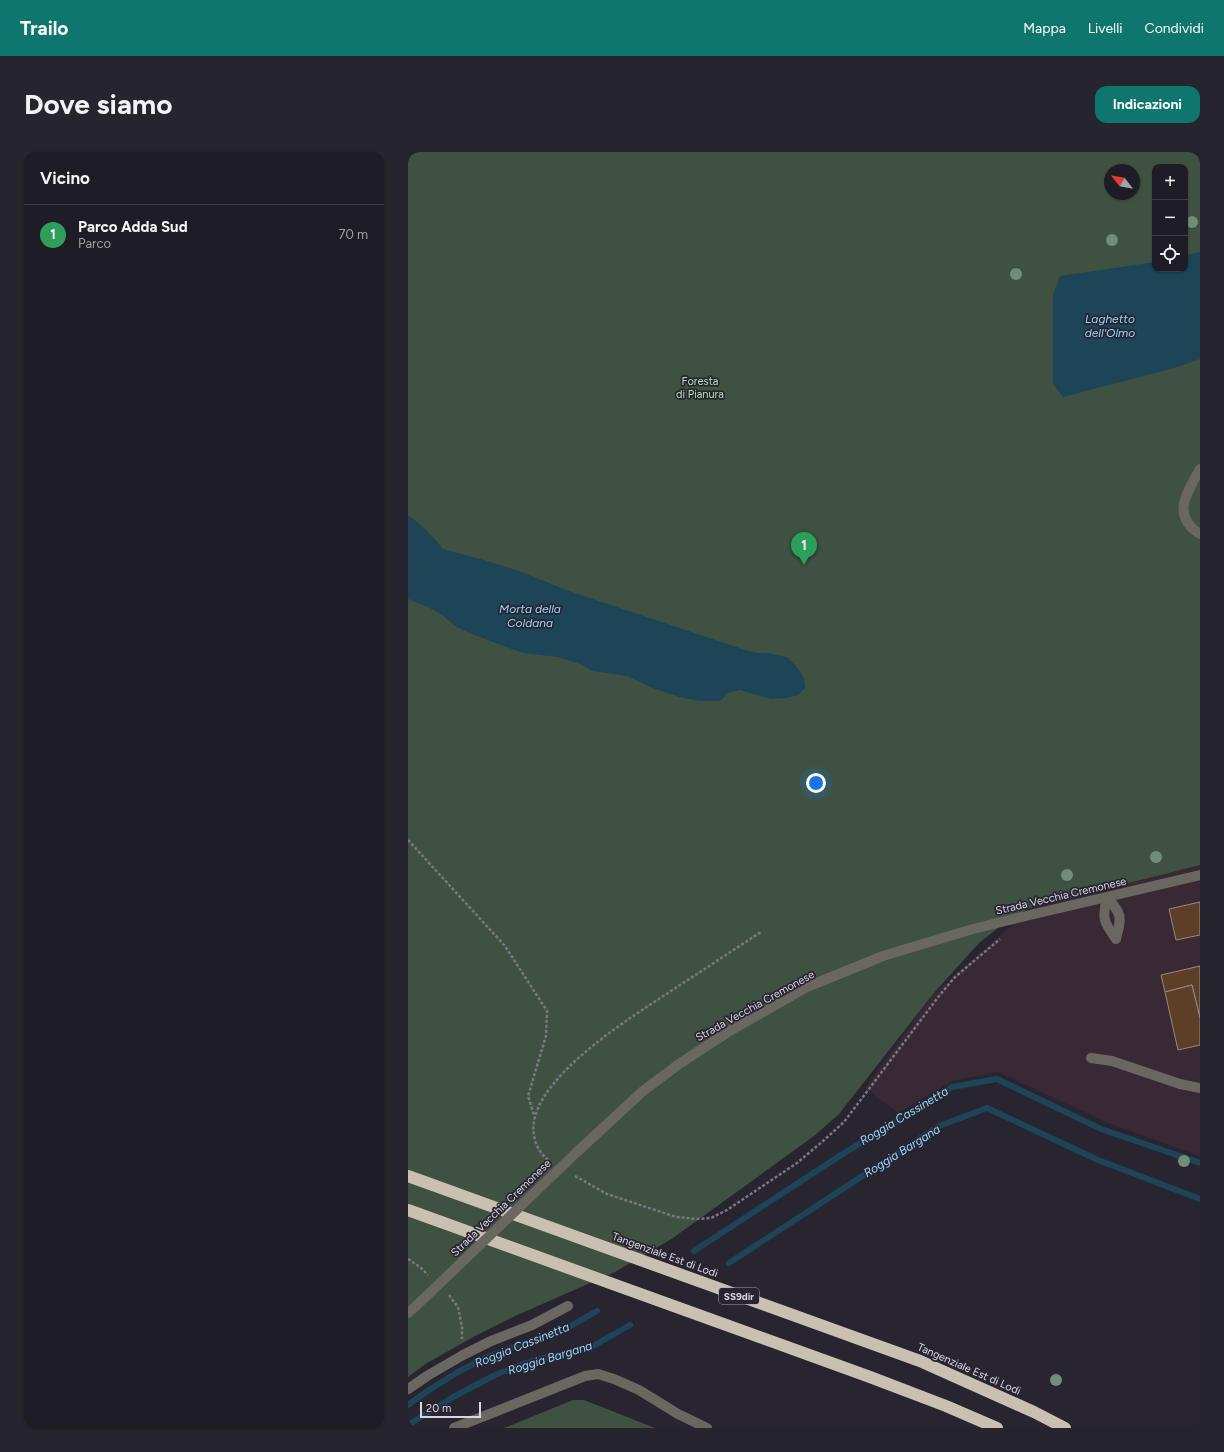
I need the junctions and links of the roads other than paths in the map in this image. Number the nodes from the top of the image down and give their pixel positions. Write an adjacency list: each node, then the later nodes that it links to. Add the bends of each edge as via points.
1 (1200, 469): 2 (street, via 1184,499 1186,521)
2 (1200, 534)
3 (1200, 875): 9 (street, Strada Vecchia Cremonese, bridge, via 973,929 883,956 807,987 728,1032 643,1091)
4 (1091, 1058): 5 (street, via 1112,1061 1180,1084)
5 (1200, 1088)
6 (408, 1176): 14 (highway, Tangenziale Est di Lodi / SS9dir, via 920,1361)
7 (408, 1210): 13 (highway, via 870,1377)
8 (568, 1306): 10 (street, via 532,1325 491,1341)
9 (411, 1310)
10 (408, 1389)
11 (454, 1428): 12 (street, via 585,1376 598,1374 639,1390)
12 (707, 1428)
13 (996, 1428)
14 (1065, 1428)

